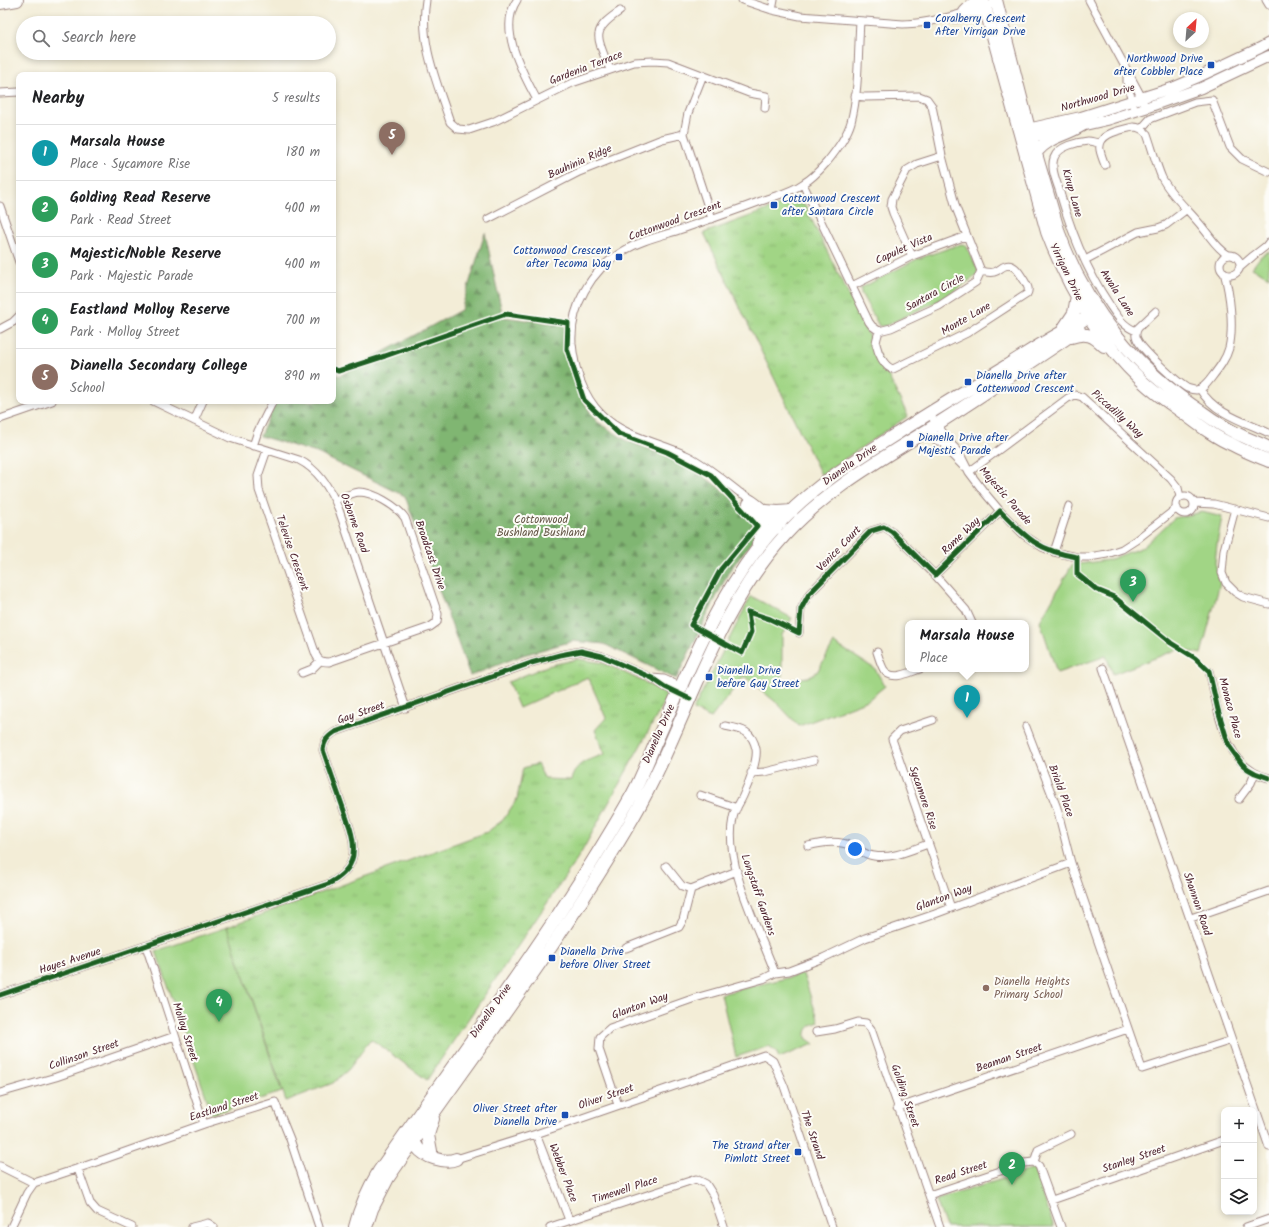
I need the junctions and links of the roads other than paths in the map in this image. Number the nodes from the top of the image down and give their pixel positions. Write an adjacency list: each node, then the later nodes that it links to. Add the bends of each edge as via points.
1 (17, 0): 8 (main road)
2 (426, 0): 25 (street, Gardenia Terrace, via 424,22 428,57 450,122 458,129 469,130 493,122)
3 (517, 0): 25 (street, via 510,17 509,28 522,70)
4 (742, 0): 12 (street)
5 (774, 0): 12 (street)
6 (1089, 0): 20 (street)
7 (1266, 0): 11 (street)
8 (0, 3)
9 (997, 4): 10 (street); 31 (main road, Yirrigan Drive)
10 (983, 5): 14 (main road); 15 (street, via 958,19); 31 (main road, Yirrigan Drive)
11 (1269, 5)
12 (772, 10): 16 (street, via 800,16)
13 (620, 11): 19 (street, via 603,26 599,34)
14 (965, 12): 15 (street)
15 (946, 19): 16 (street, via 915,23)
16 (860, 21): 24 (street, Cottonwood Crescent)
17 (1265, 46): 18 (street); 26 (street, Northwood Drive)
18 (1268, 59): 26 (street, Northwood Drive, via 1201,88)
19 (610, 70): 21 (street, Gardenia Terrace, via 634,62 653,60 668,62); 25 (street, Gardenia Terrace, via 572,83)
20 (1127, 72): 26 (street); 26 (street, via 1127,82)
21 (703, 75): 27 (street, Gardenia Terrace, via 749,93 766,96); 30 (street, via 688,113)
22 (16, 92): 23 (street)
23 (0, 93)
24 (855, 96): 34 (street, via 919,96 927,99 932,106); 37 (street, Cottonwood Crescent, via 850,123 839,145 828,162)
25 (537, 100)
26 (1138, 104): 28 (street, Northwood Drive, via 1107,120); 31 (street, Northwood Drive, via 1081,117)
27 (766, 108)
28 (1082, 125): 31 (street, Northwood Drive); 33 (main road, via 1054,137)
29 (1141, 128): 32 (street, via 1133,127 1106,136); 36 (street, via 1150,119 1195,102 1212,100 1230,147 1242,160); 39 (street, via 1147,134 1162,177)
30 (684, 134): 40 (street, Bauhinia Ridge, via 662,139 579,172); 41 (street)
31 (1025, 134): 33 (main road, Yirrigan Drive); 57 (main road, Yirrigan Drive, via 1047,232 1058,262)
32 (1100, 144): 35 (street); 50 (street, Kirup Lane, via 1088,141 1060,149 1053,162 1070,226)
33 (1036, 152): 59 (main road, Yirrigan Drive, via 1064,248 1084,287)
34 (942, 156): 42 (street); 47 (street, via 912,166 892,199 893,213)
35 (1105, 165)
36 (1269, 172)
37 (803, 184): 41 (street, Cottonwood Crescent, via 780,195); 55 (street)
38 (0, 206): 45 (street)
39 (1186, 210): 43 (street); 50 (street, via 1166,225 1138,232)
40 (488, 219)
41 (712, 219): 82 (street, Cottonwood Crescent, via 647,240 622,251 603,266 586,287 578,304 573,324 573,356 591,403 612,424 641,439 688,456)
42 (966, 236): 47 (street, Capulet Vista); 52 (street)
43 (1213, 242): 46 (street, via 1218,249); 51 (street)
44 (1269, 242): 48 (street)
45 (16, 253)
46 (1228, 255): 49 (street); 51 (street)
47 (912, 256): 55 (street, Capulet Vista)
48 (1253, 256): 49 (street); 53 (street)
49 (1237, 258): 53 (street, via 1240,262)
50 (1085, 260): 63 (street, Awala Lane, via 1121,322)
51 (1221, 262): 54 (street)
52 (981, 271): 62 (street, Santara Circle, via 972,286 939,306); 62 (street, Monte Lane, via 997,272 1010,265 1019,271 1028,285 1028,292 967,333 893,369 886,366 878,350 876,339)
53 (1237, 271): 54 (street, via 1230,274); 56 (street)
54 (1224, 272): 56 (street)
55 (852, 286): 62 (street, via 869,322)
56 (1229, 294): 66 (street, via 1229,348 1219,368)
57 (1076, 296): 59 (main road, Yirrigan Drive); 64 (main road, via 1073,316)
58 (1156, 311): 63 (street)
59 (1095, 316): 64 (main road, Dianella Drive); 65 (main road, Yirrigan Drive, via 1120,360); 78 (main road, Yirrigan Drive, via 1167,388 1237,434)
60 (16, 319): 61 (street)
61 (0, 330)
62 (879, 331)
63 (1136, 331): 66 (street, via 1137,339 1146,351 1181,383 1194,390)
64 (1063, 336): 65 (main road, via 1080,334 1095,337 1129,374); 71 (main road, Dianella Drive); 74 (main road, Dianella Drive)
65 (1141, 381): 80 (main road, Yirrigan Drive, via 1204,429)
66 (1200, 389): 75 (street, via 1209,403)
67 (43, 404): 72 (street)
68 (160, 404): 73 (street, Osborne Road)
69 (202, 404): 73 (street)
70 (272, 404): 77 (street)
71 (927, 414): 74 (street, Majestic Parade); 91 (main road, Dianella Drive, via 844,468)
72 (0, 418)
73 (194, 421): 77 (street, Osborne Road)
74 (932, 427): 76 (main road); 81 (street, Majestic Parade, via 959,452); 94 (main road, Dianella Drive, via 852,477)
75 (1269, 433)
76 (942, 440): 81 (street, Majestic Parade, via 952,456)
77 (253, 446): 79 (street, Osborne Road)
78 (1269, 448)
79 (267, 450): 84 (street, Osborne Road, via 306,464 321,479); 103 (street, Televise Crescent, via 258,476 259,490)
80 (1269, 461)
81 (967, 470): 83 (street, Piccadilly Way, via 1075,395 1082,397 1171,479 1178,488); 92 (street, Majestic Parade)
82 (741, 493): 86 (street, Cottonwood Crescent); 90 (street, Cottonwood Crescent, via 753,499)
83 (1180, 497): 85 (street, via 1189,496); 88 (street, via 1176,503)
84 (335, 500): 101 (street, Osborne Road); 101 (street, Broadcast Drive, via 364,492 396,507 401,512 436,606 437,622 430,627)
85 (1194, 503): 88 (street, via 1194,508 1189,513 1182,513); 89 (street)
86 (749, 504): 94 (street, Cottonwood Crescent); 95 (main road, via 760,518 763,532)
87 (1069, 506): 96 (street)
88 (1177, 508): 96 (street, Majestic Parade, via 1122,549 1089,557)
89 (1235, 509): 93 (street); 98 (street, via 1224,550 1222,573 1235,592 1243,597)
90 (766, 511): 91 (main road); 94 (street, Cottonwood Crescent)
91 (792, 511): 94 (main road, Dianella Drive)
92 (1000, 511): 96 (street, Majestic Parade, via 1033,542); 97 (street, Rome Way)
93 (1269, 518)
94 (782, 529): 95 (main road, Dianella Drive); 109 (main road, Dianella Drive, via 740,595 716,640)
95 (754, 552): 108 (main road, Dianella Drive, via 728,592)
96 (1054, 552)
97 (935, 575): 99 (street, Venice Court, via 966,610); 100 (street, Venice Court, via 892,532 884,527 871,531 809,594 801,609)
98 (1269, 604)
99 (971, 620)
100 (799, 633)
101 (384, 643): 103 (street, via 329,662); 110 (street, Osborne Road)
102 (877, 652): 105 (street, via 885,672 890,675 897,677)
103 (320, 661): 107 (street, via 312,669)
104 (1103, 668): 129 (street, Shannon Road)
105 (911, 672)
106 (1210, 672): 116 (street, Monaco Place, via 1229,746 1242,764)
107 (302, 673)
108 (679, 690): 109 (street, Gay Street); 110 (street, Gay Street, via 665,687 652,678 602,656 581,651 531,663); 143 (main road, Dianella Drive, via 639,780 610,833 555,921)
109 (692, 696): 141 (main road, Dianella Drive, via 650,786 618,842 566,926)
110 (406, 708): 130 (street, Gay Street, via 335,732 324,742 323,750 354,841 352,860 338,878 328,884)
111 (933, 720): 121 (street, Sycamore Rise, via 900,731 892,739)
112 (725, 726): 115 (street, Longstaff Gardens, via 744,730 752,739 756,759)
113 (1026, 727): 123 (street, Briald Place, via 1057,808)
114 (814, 760): 115 (street)
115 (751, 773): 120 (street, Longstaff Gardens, via 744,796)
116 (1255, 773): 117 (street, Monaco Place); 119 (street)
117 (1269, 778)
118 (700, 795): 120 (street)
119 (1239, 799)
120 (737, 808): 125 (street, Longstaff Gardens, via 733,817 731,847)
121 (928, 844): 122 (street, via 880,857 836,842); 128 (street, Sycamore Rise)
122 (808, 846)
123 (1071, 863): 128 (street, Glanton Way); 134 (street)
124 (666, 866): 126 (street, via 682,886)
125 (737, 871): 126 (street); 132 (street, Longstaff Gardens)
126 (691, 889): 131 (street, via 679,927)
127 (1269, 891): 129 (street)
128 (951, 908): 132 (street, Glanton Way, via 865,938 823,958)
129 (1191, 918): 137 (street, Shannon Road)
130 (146, 946): 133 (street, Hayes Avenue); 136 (street, Molloy Street)
131 (626, 948)
132 (775, 972): 140 (street, Glanton Way, via 763,979 695,998 610,1028 600,1037 599,1049)
133 (0, 995)
134 (1128, 1029): 137 (street, via 1142,1069); 142 (street, Beaman Street)
135 (816, 1032): 142 (street, Golding Street, via 858,1022 866,1023 871,1029)
136 (175, 1036): 139 (street, Collinson Street, via 56,1077); 144 (street, Molloy Street)
137 (1232, 1040): 145 (street, Shannon Road)
138 (764, 1055): 140 (street, Oliver Street); 172 (street, The Strand, via 773,1061 784,1086)
139 (0, 1093)
140 (618, 1105): 147 (street, Oliver Street)
141 (437, 1108): 149 (main road, Dianella Drive); 153 (main road, via 428,1135)
142 (898, 1108): 159 (street, Golding Street)
143 (418, 1114): 149 (main road, via 412,1132); 152 (main road, Dianella Drive)
144 (204, 1124): 157 (street, Eastland Street); 167 (street, Eastland Street, via 274,1102 290,1140)
145 (1262, 1126): 146 (street); 151 (street, Shannon Road)
146 (1257, 1128)
147 (536, 1134): 154 (street, Oliver Street); 162 (street, Webber Place)
148 (1071, 1134): 155 (street, via 1038,1150)
149 (414, 1140): 152 (main road); 153 (main road, via 420,1142)
150 (1221, 1141): 160 (street, Stanley Street)
151 (1269, 1147)
152 (398, 1154): 153 (main road); 168 (main road, Dianella Drive, via 378,1171 367,1191); 169 (main road, Dianella Drive)
153 (432, 1154): 154 (main road)
154 (456, 1159)
155 (1034, 1162): 159 (street, Read Street, via 1024,1163); 160 (street, via 1039,1166)
156 (0, 1166): 158 (street)
157 (78, 1169): 158 (street, Eastland Street); 164 (street, via 90,1202 97,1211)
158 (34, 1183): 163 (street)
159 (929, 1195): 173 (street, Golding Street)
160 (1052, 1200): 174 (street)
161 (1269, 1219): 175 (street)
162 (569, 1220): 170 (street, Timewell Place); 171 (street, Timewell Place, via 696,1179 706,1184 713,1195)
163 (11, 1227)
164 (132, 1227)
165 (192, 1227): 166 (street, via 208,1222)
166 (214, 1227)
167 (319, 1227)
168 (355, 1227)
169 (366, 1227)
170 (550, 1227)
171 (724, 1227)
172 (832, 1227)
173 (940, 1227)
174 (1061, 1227)
175 (1246, 1227)

